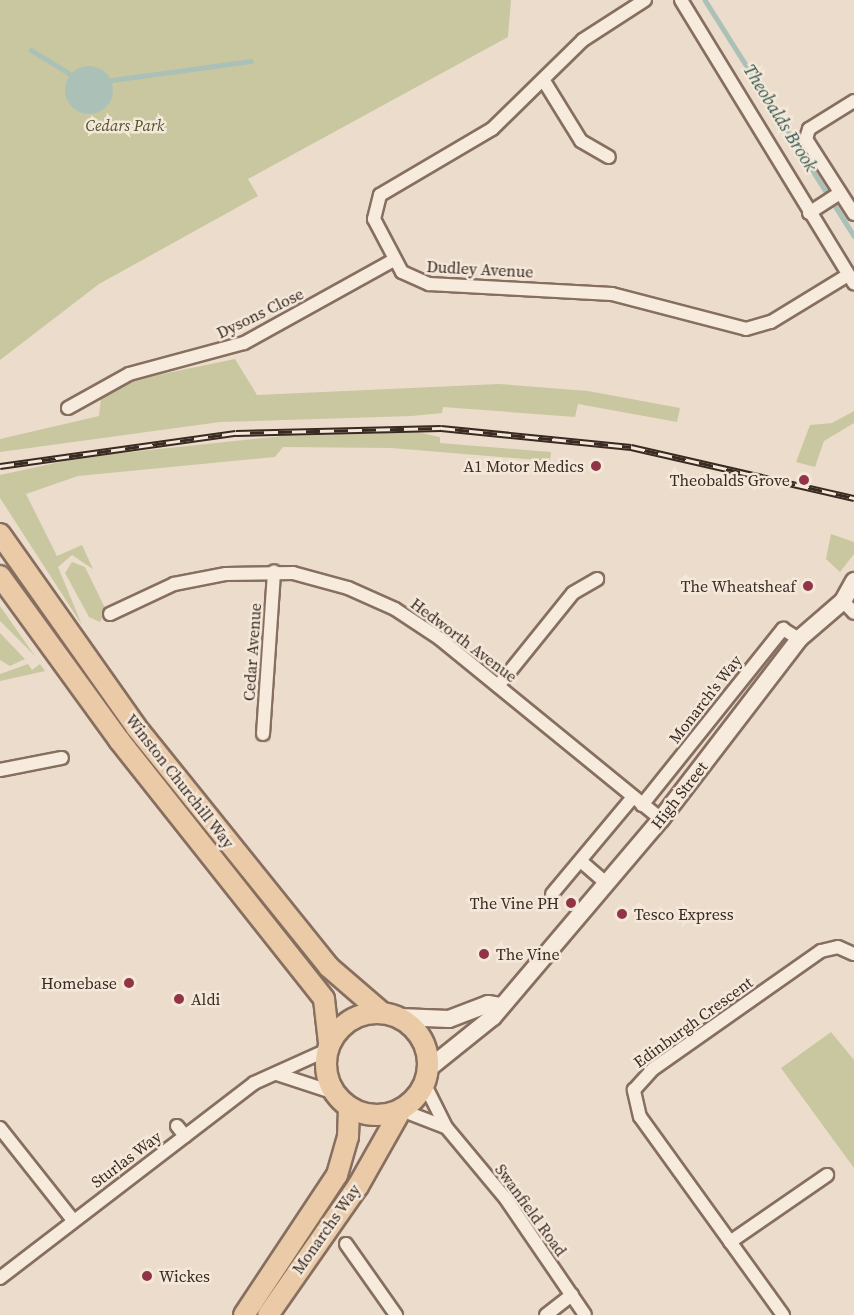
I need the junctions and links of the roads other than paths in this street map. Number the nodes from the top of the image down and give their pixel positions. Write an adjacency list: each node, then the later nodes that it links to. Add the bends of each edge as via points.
1 (645, 0): 3 (street, Dudley Avenue, via 583,40)
2 (685, 1): 7 (street)
3 (544, 81): 5 (street, via 581,141); 9 (street, Dudley Avenue, via 492,129 380,195 374,219)
4 (854, 100): 6 (street, via 809,129 806,139)
5 (609, 157)
6 (837, 195): 7 (street); 8 (street)
7 (809, 213): 10 (street)
8 (854, 214)
9 (394, 260): 10 (street, Dudley Avenue, via 415,281 612,294 738,329 771,322); 11 (street, Dysons Close, via 244,343 129,374)
10 (851, 279)
11 (68, 408)
12 (0, 534): 31 (main road, Winston Churchill Way, via 143,736 329,967)
13 (274, 571): 18 (street, Hedworth Avenue, via 186,580); 20 (street, Hedworth Avenue, via 348,588 395,609); 21 (street, Cedar Avenue)
14 (0, 576): 33 (main road, Winston Churchill Way, via 119,740 324,999)
15 (597, 579): 20 (street, via 573,593)
16 (854, 581): 17 (main road, High Street)
17 (849, 607): 19 (main road, High Street)
18 (110, 614)
19 (799, 639): 24 (street, Monarch's Way, via 783,629); 25 (main road, High Street)
20 (498, 686): 24 (street, Hedworth Avenue)
21 (263, 734)
22 (62, 758): 23 (street)
23 (0, 770)
24 (638, 801): 25 (street, Hedworth Avenue); 26 (street)
25 (661, 819): 27 (main road, High Street)
26 (583, 863): 27 (street); 28 (street)
27 (607, 884): 30 (main road, High Street)
28 (552, 894)
29 (854, 954): 44 (street, Edinburgh Crescent, via 838,947 821,951 654,1069 634,1090 635,1110)
30 (500, 1006): 32 (main road, via 488,1004 449,1018); 35 (main road, High Street)
31 (380, 1011): 32 (main road); 33 (main road, via 352,1020)
32 (400, 1017): 35 (main road, via 422,1044)
33 (328, 1047): 34 (street, Sturlas Way); 36 (main road)
34 (277, 1074): 36 (street); 41 (street, Sturlas Way, via 254,1083)
35 (426, 1076): 37 (main road); 39 (street, Swanfield Road)
36 (342, 1100): 37 (main road, via 376,1115); 49 (main road, Monarchs Way, via 348,1137 337,1175)
37 (401, 1110): 39 (street, Swanfield Road); 48 (main road, Monarchs Way, via 358,1186)
38 (177, 1126): 41 (street)
39 (446, 1127): 47 (street, Swanfield Road, via 506,1199)
40 (2, 1133): 43 (street)
41 (185, 1137): 43 (street, Sturlas Way)
42 (826, 1175): 44 (street)
43 (73, 1220): 46 (street, Sturlas Way)
44 (730, 1242): 53 (street, Edinburgh Crescent)
45 (346, 1244): 50 (street)
46 (0, 1278)
47 (572, 1295): 51 (street); 52 (street, Swanfield Road)
48 (270, 1314)
49 (244, 1315)
50 (396, 1315)
51 (546, 1315)
52 (585, 1315)
53 (783, 1315)

